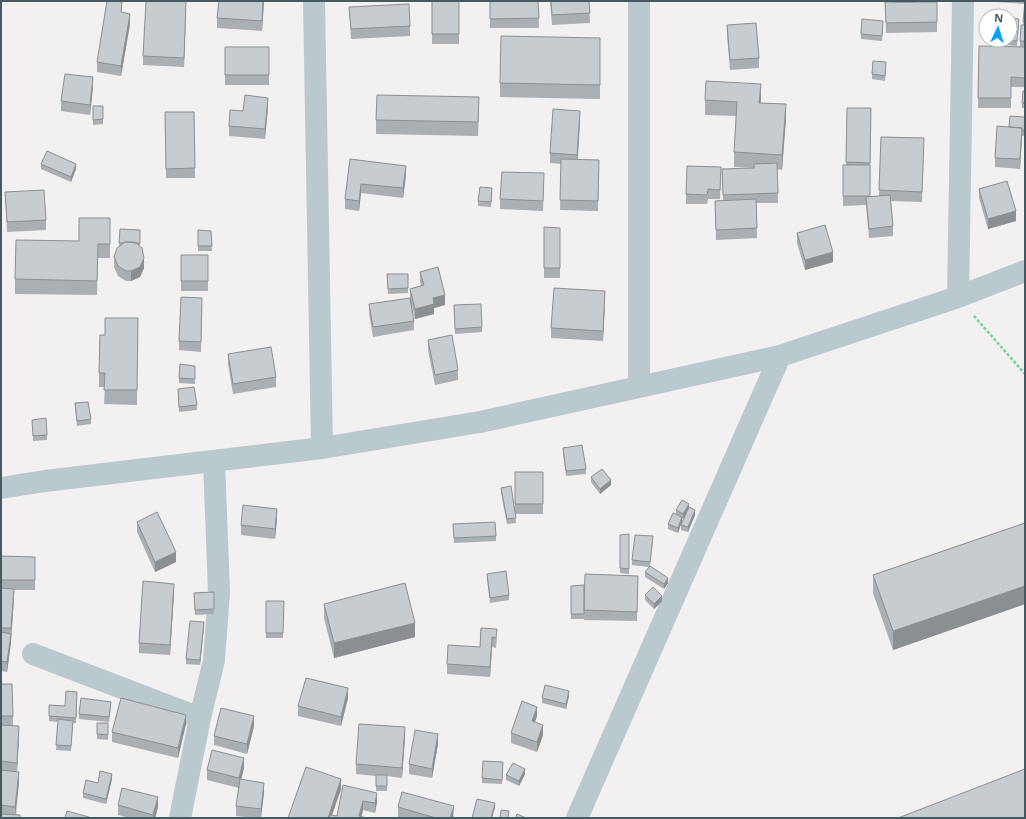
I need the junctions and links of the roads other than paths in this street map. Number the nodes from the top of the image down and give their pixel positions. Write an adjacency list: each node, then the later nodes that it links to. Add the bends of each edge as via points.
1 (314, 1): 8 (street)
2 (639, 1): 7 (street)
3 (964, 1): 5 (street)
4 (1025, 271): 5 (street)
5 (958, 296): 6 (street)
6 (780, 356): 7 (street); 14 (street)
7 (639, 387): 8 (street, via 480,422)
8 (322, 448): 9 (street)
9 (214, 461): 10 (street); 12 (street, via 219,592 214,660)
10 (1, 488)
11 (34, 654): 12 (street)
12 (200, 718): 13 (street)
13 (180, 818)
14 (577, 818)

